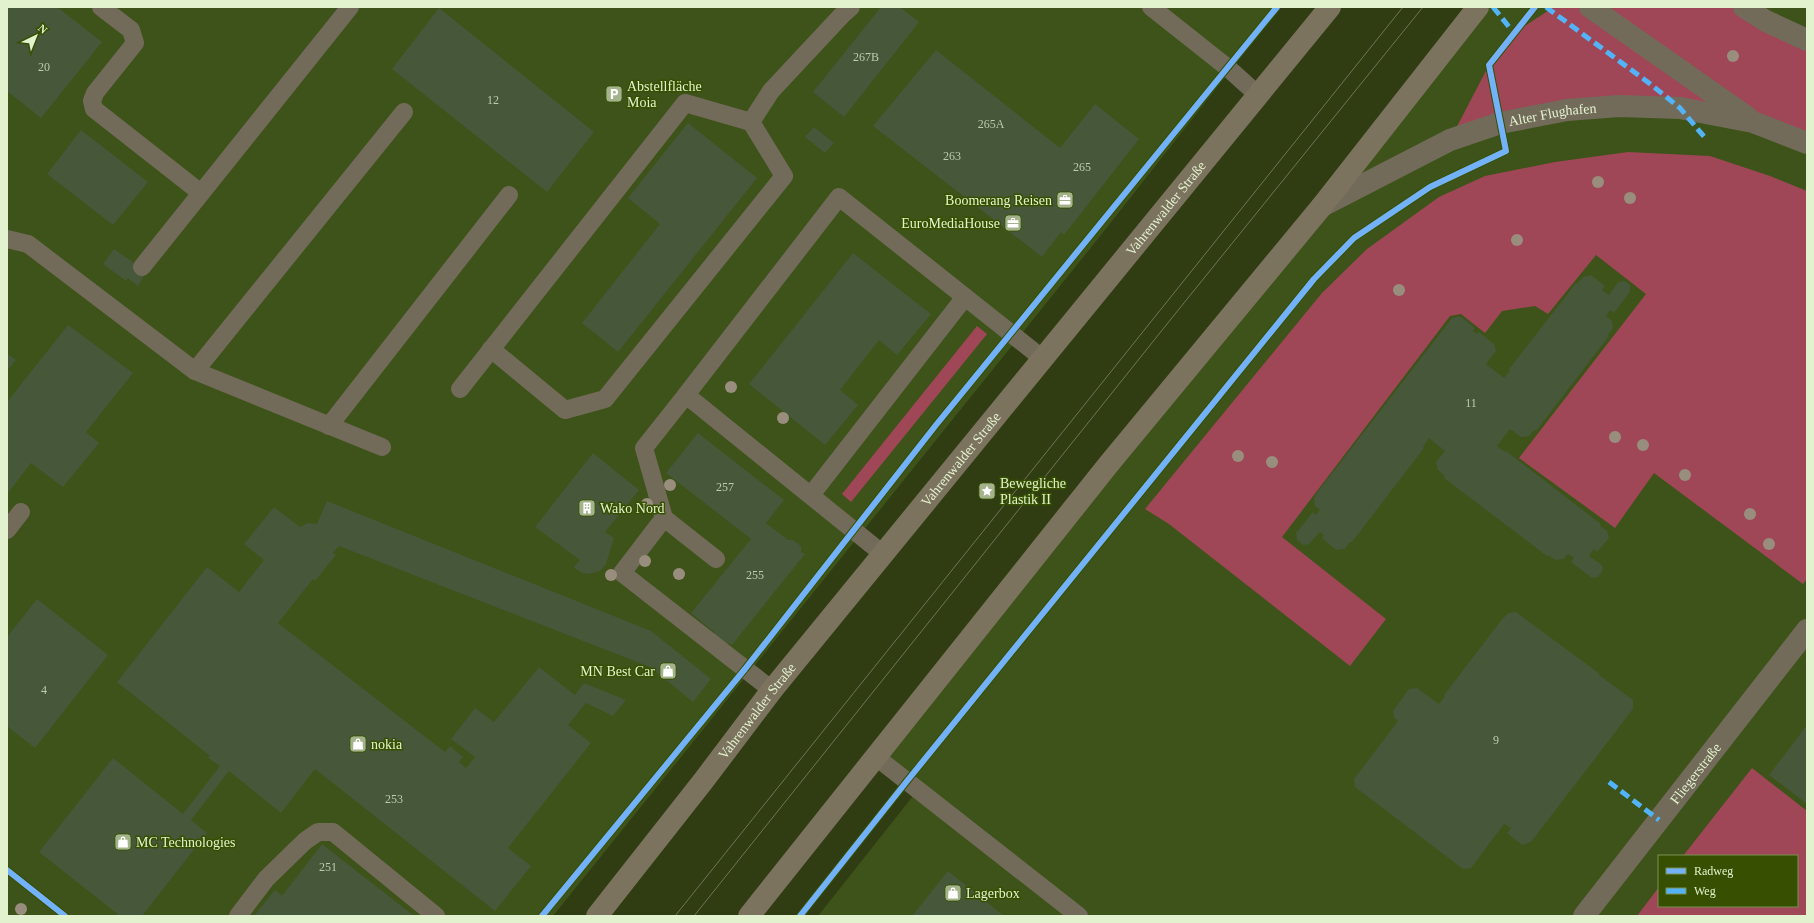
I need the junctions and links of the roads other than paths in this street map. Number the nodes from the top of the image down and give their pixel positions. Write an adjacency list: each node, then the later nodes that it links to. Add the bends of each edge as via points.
1 (101, 7): 15 (lane, via 131,30 135,43 95,93 92,101 94,109)
2 (350, 7): 15 (lane)
3 (851, 7): 12 (lane, via 772,91)
4 (1151, 7): 10 (lane)
5 (1330, 7): 10 (main road, Vahrenwalder Straße)
6 (1478, 7): 17 (main road)
7 (1590, 7): 13 (street, Alter Flughafen)
8 (1744, 7): 9 (street)
9 (1807, 40)
10 (1258, 94): 22 (main road, Vahrenwalder Straße)
11 (404, 112): 23 (lane)
12 (751, 122): 21 (lane, via 685,103); 21 (lane, via 784,176 606,399 564,410)
13 (1753, 122): 14 (street, Alter Flughafen); 17 (street, Alter Flughafen, via 1675,107 1619,106 1567,110 1500,123 1450,140)
14 (1807, 143)
15 (201, 193): 19 (lane)
16 (509, 195): 26 (lane)
17 (1322, 206): 36 (main road, via 1108,465)
18 (7, 239): 23 (lane, via 28,244)
19 (142, 267)
20 (965, 297): 22 (lane); 25 (lane, via 838,197); 28 (lane)
21 (491, 349): 24 (lane)
22 (1042, 358): 32 (main road, Vahrenwalder Straße)
23 (195, 371): 26 (lane)
24 (460, 389)
25 (686, 395): 28 (lane); 30 (lane, via 644,448)
26 (329, 426): 27 (lane)
27 (382, 447)
28 (811, 495): 32 (lane)
29 (21, 512): 31 (lane)
30 (664, 518): 33 (lane); 35 (lane, via 622,573)
31 (7, 530)
32 (883, 554): 35 (main road, Vahrenwalder Straße)
33 (716, 559)
34 (1807, 630): 42 (street, Fliegerstraße)
35 (772, 690): 39 (main road, Vahrenwalder Straße)
36 (876, 757): 40 (main road); 41 (lane)
37 (238, 916): 38 (lane, via 266,879 305,841 318,832 333,832)
38 (436, 916)
39 (597, 916)
40 (749, 916)
41 (1079, 916)
42 (1584, 916)

